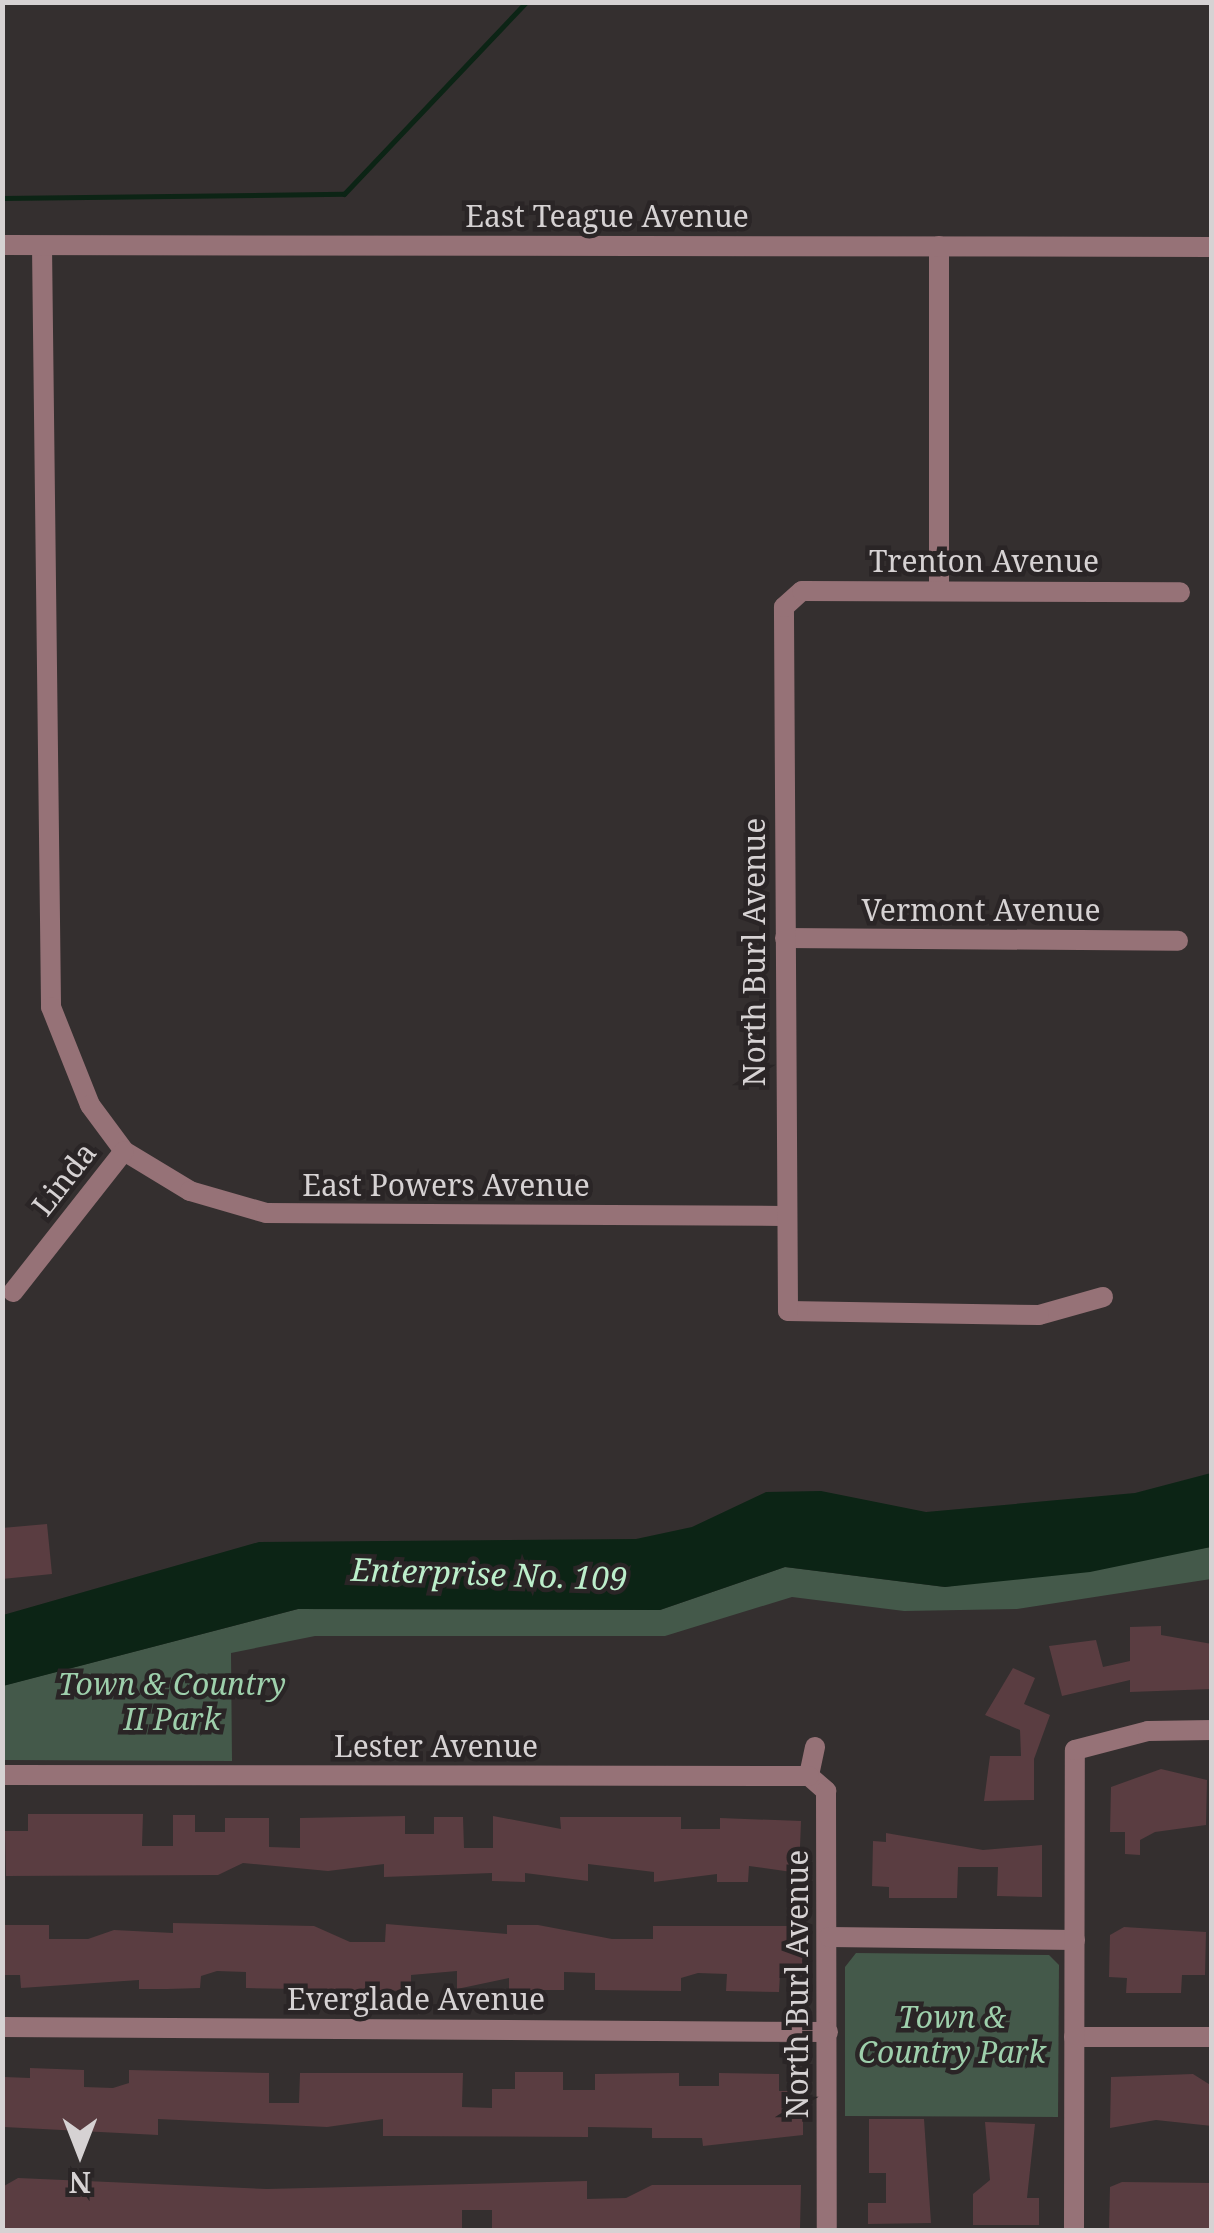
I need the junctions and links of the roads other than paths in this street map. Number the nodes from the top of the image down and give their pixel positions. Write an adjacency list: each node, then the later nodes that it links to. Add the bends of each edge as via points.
1 (2, 245): 2 (street, East Teague Avenue)
2 (42, 246): 3 (street, East Teague Avenue); 10 (street, via 51,1007 90,1105)
3 (940, 246): 4 (street, East Teague Avenue); 5 (street)
4 (1212, 247)
5 (940, 591): 6 (street, Trenton Avenue); 7 (street, Trenton Avenue)
6 (1180, 592)
7 (788, 594): 8 (street, North Burl Avenue)
8 (784, 938): 9 (street, Vermont Avenue); 11 (street, North Burl Avenue)
9 (1178, 941)
10 (124, 1151): 11 (street, East Powers Avenue, via 190,1191 266,1213); 12 (street, Linda)
11 (783, 1216): 13 (street, North Burl Avenue, via 788,1310 1038,1315)
12 (13, 1292)
13 (1103, 1297)
14 (1212, 1730): 19 (street, via 1148,1730 1074,1750)
15 (814, 1747): 17 (street)
16 (2, 1775): 17 (street, Lester Avenue)
17 (809, 1776): 18 (street, North Burl Avenue, via 826,1792)
18 (828, 1937): 19 (street); 21 (street, North Burl Avenue)
19 (1074, 1940): 22 (street)
20 (2, 2027): 21 (street, Everglade Avenue)
21 (828, 2032): 24 (street, North Burl Avenue)
22 (1074, 2037): 23 (street); 25 (street)
23 (1212, 2037)
24 (827, 2230)
25 (1074, 2230)

